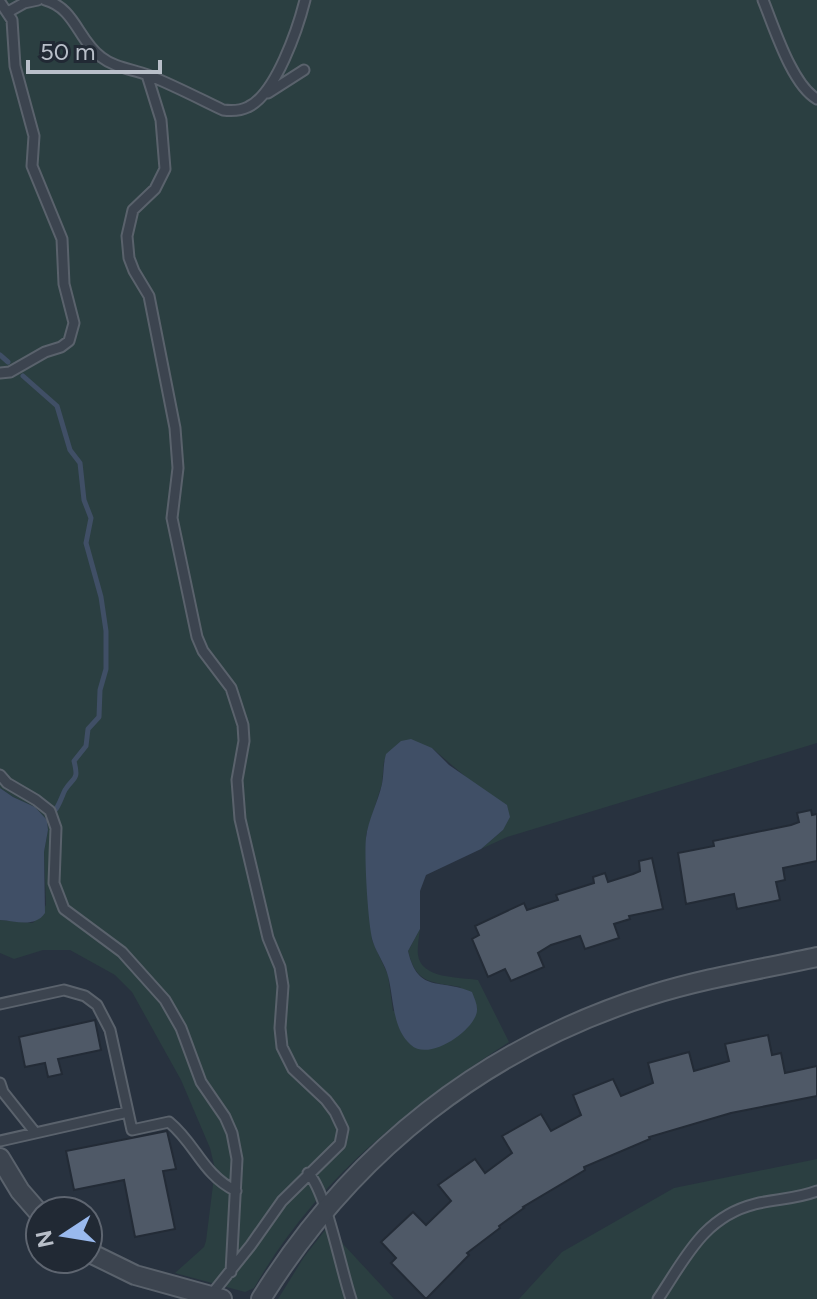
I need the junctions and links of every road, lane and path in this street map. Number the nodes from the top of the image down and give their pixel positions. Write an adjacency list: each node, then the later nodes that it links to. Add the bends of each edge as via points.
1 (38, 0): 6 (lane)
2 (45, 0): 8 (lane, via 58,3 101,58)
3 (305, 0): 9 (lane, via 289,47)
4 (763, 0): 10 (lane, via 793,68)
5 (0, 2): 6 (lane)
6 (8, 12): 11 (lane, via 15,66 34,136 32,166 62,239 64,284 74,323 69,341 61,347)
7 (304, 70): 9 (lane)
8 (147, 75): 9 (lane, via 223,110 248,108); 20 (lane, via 161,120 165,169 161,181 133,210 129,258 149,296 175,428 178,468 172,518 197,637 231,688 243,725 237,780 240,819 282,977 282,1047 293,1069 326,1100 343,1129 340,1144)
9 (259, 99)
10 (817, 99)
11 (0, 373)
12 (0, 775): 21 (lane, via 52,816 54,883 64,909 122,952 174,1012 201,1082 232,1133)
13 (817, 957): 24 (street, via 652,994 543,1039 479,1074 414,1121)
14 (0, 1004): 16 (lane, via 64,990 97,1005 110,1030)
15 (0, 1083): 17 (lane)
16 (128, 1112): 17 (lane); 21 (lane, via 132,1130 169,1122 215,1179)
17 (34, 1131): 18 (lane)
18 (0, 1141)
19 (0, 1158): 23 (street)
20 (308, 1173): 24 (lane); 26 (lane)
21 (236, 1191): 26 (lane)
22 (817, 1191): 30 (lane, via 746,1207 721,1221 689,1249)
23 (24, 1196)
24 (326, 1209): 28 (street); 29 (lane)
25 (104, 1260): 27 (street, via 135,1275)
26 (231, 1272): 27 (lane)
27 (213, 1298)
28 (261, 1299)
29 (351, 1299)
30 (658, 1299)

